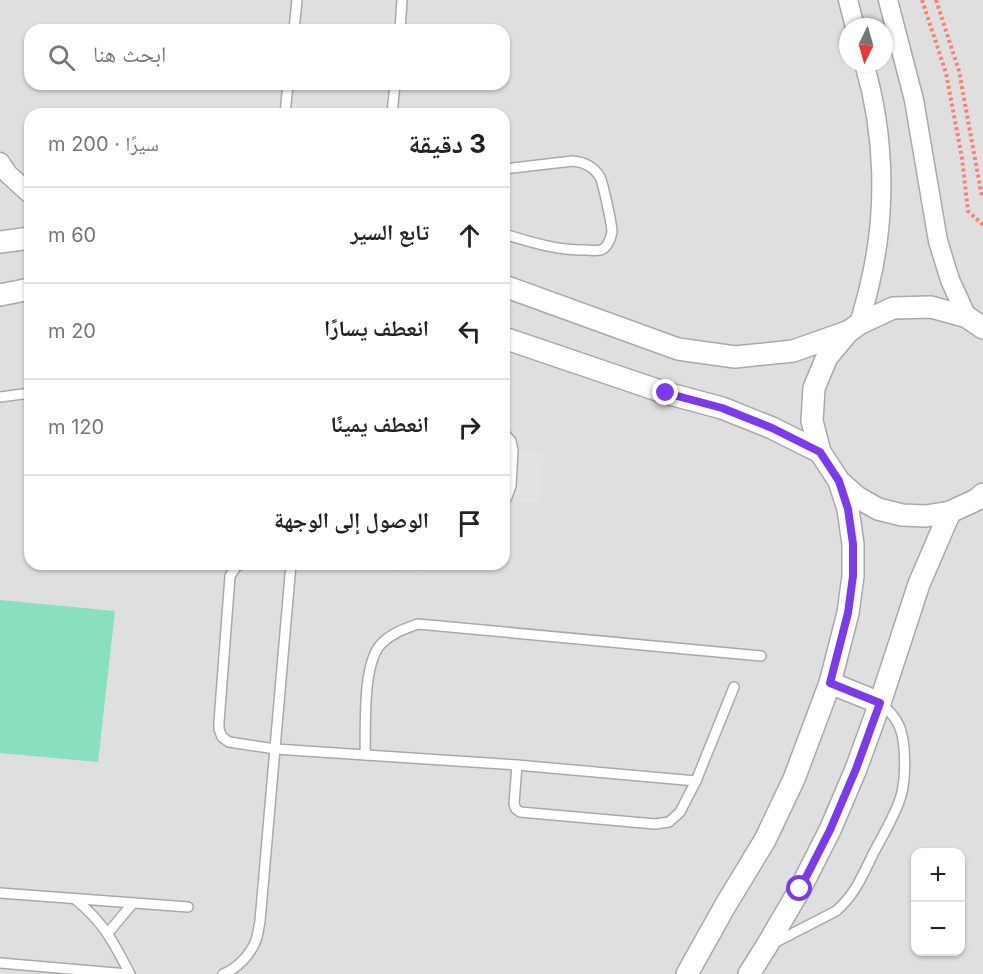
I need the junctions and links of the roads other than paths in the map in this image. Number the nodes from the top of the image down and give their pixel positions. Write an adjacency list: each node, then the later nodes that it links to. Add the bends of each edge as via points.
1 (297, 0): 6 (lane)
2 (402, 0): 7 (lane)
3 (848, 0): 5 (street)
4 (888, 0): 22 (street, via 914,100 938,241 950,280)
5 (853, 18)
6 (295, 24)
7 (400, 24)
8 (866, 72): 23 (street, via 879,139 881,203 870,284)
9 (287, 90): 11 (lane)
10 (394, 90): 12 (lane)
11 (286, 108)
12 (393, 108)
13 (0, 162): 15 (street)
14 (510, 168): 16 (lane, via 584,162 603,184 612,232 601,250 570,250)
15 (24, 189)
16 (510, 236)
17 (24, 239): 18 (street)
18 (0, 242)
19 (510, 288): 23 (street, via 678,349 735,357 793,351)
20 (24, 291): 21 (street)
21 (0, 295)
22 (975, 322): 23 (street, via 930,306 893,308)
23 (853, 328): 28 (street, via 827,357 814,388 812,421)
24 (510, 340): 28 (street, via 722,408)
25 (24, 394): 26 (lane)
26 (0, 397)
27 (510, 439): 30 (lane)
28 (820, 452): 29 (street)
29 (839, 481): 32 (street, via 878,509 902,515); 36 (street, via 848,509 853,576)
30 (510, 489)
31 (983, 494): 32 (street)
32 (950, 512): 38 (street, via 918,584)
33 (234, 570): 39 (lane, via 230,576 219,729 229,741)
34 (288, 570): 39 (lane)
35 (761, 656): 40 (lane, via 418,624 397,631 380,646 370,665)
36 (830, 683): 38 (street); 52 (street, via 794,779 765,840)
37 (734, 687): 42 (lane)
38 (880, 703): 48 (street, via 830,830); 48 (lane, via 900,728 903,744 904,785 896,810 844,904)
39 (275, 748): 40 (lane); 51 (lane, via 260,921 255,942 245,959)
40 (365, 754): 41 (lane)
41 (518, 765): 42 (lane); 42 (lane, via 514,804 520,812 584,818 669,822 680,812)
42 (696, 781)
43 (0, 893): 44 (lane)
44 (75, 899): 45 (lane); 47 (lane)
45 (133, 903): 46 (lane); 47 (lane)
46 (188, 907)
47 (108, 933): 50 (lane)
48 (766, 947): 53 (street)
49 (0, 963): 50 (lane)
50 (129, 974)
51 (223, 974)
52 (687, 974)
53 (749, 974)

